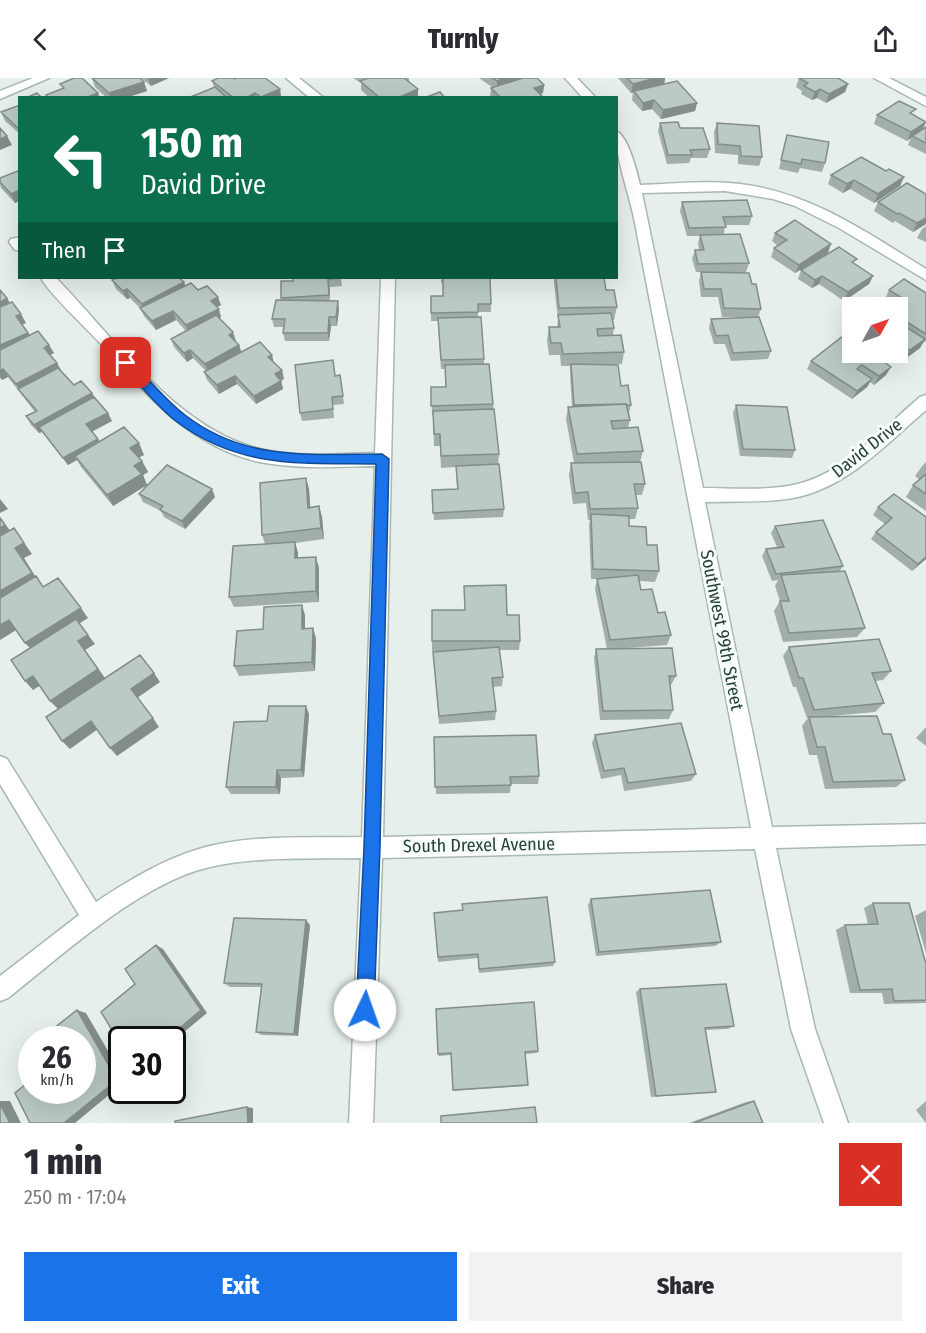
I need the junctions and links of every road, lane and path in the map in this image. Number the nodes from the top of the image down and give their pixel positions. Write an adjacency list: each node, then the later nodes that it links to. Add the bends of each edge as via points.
1 (43, 78): 5 (street)
2 (292, 78): 6 (street)
3 (571, 78): 7 (street)
4 (880, 78): 8 (street)
5 (0, 95)
6 (315, 96)
7 (588, 96)
8 (926, 102)
9 (618, 140): 10 (street, Southwest 99th Street)
10 (635, 189): 11 (street, via 752,189 774,194 819,212); 16 (street, Southwest 99th Street)
11 (926, 275)
12 (49, 279): 15 (street, via 158,397 204,434 262,456)
13 (388, 279): 15 (street)
14 (926, 401): 16 (street, David Drive, via 853,462 815,485 783,492)
15 (382, 459): 20 (street)
16 (695, 495): 19 (street, Southwest 99th Street)
17 (0, 766): 21 (street)
18 (926, 834): 19 (street, South Drexel Avenue)
19 (762, 839): 20 (street, South Drexel Avenue); 24 (street, Southwest 99th Street, via 803,1029)
20 (372, 847): 21 (street, South Drexel Avenue, via 266,850 206,858 152,880); 23 (street)
21 (94, 919): 22 (street, South Drexel Avenue)
22 (0, 990)
23 (361, 1123)
24 (836, 1123)

